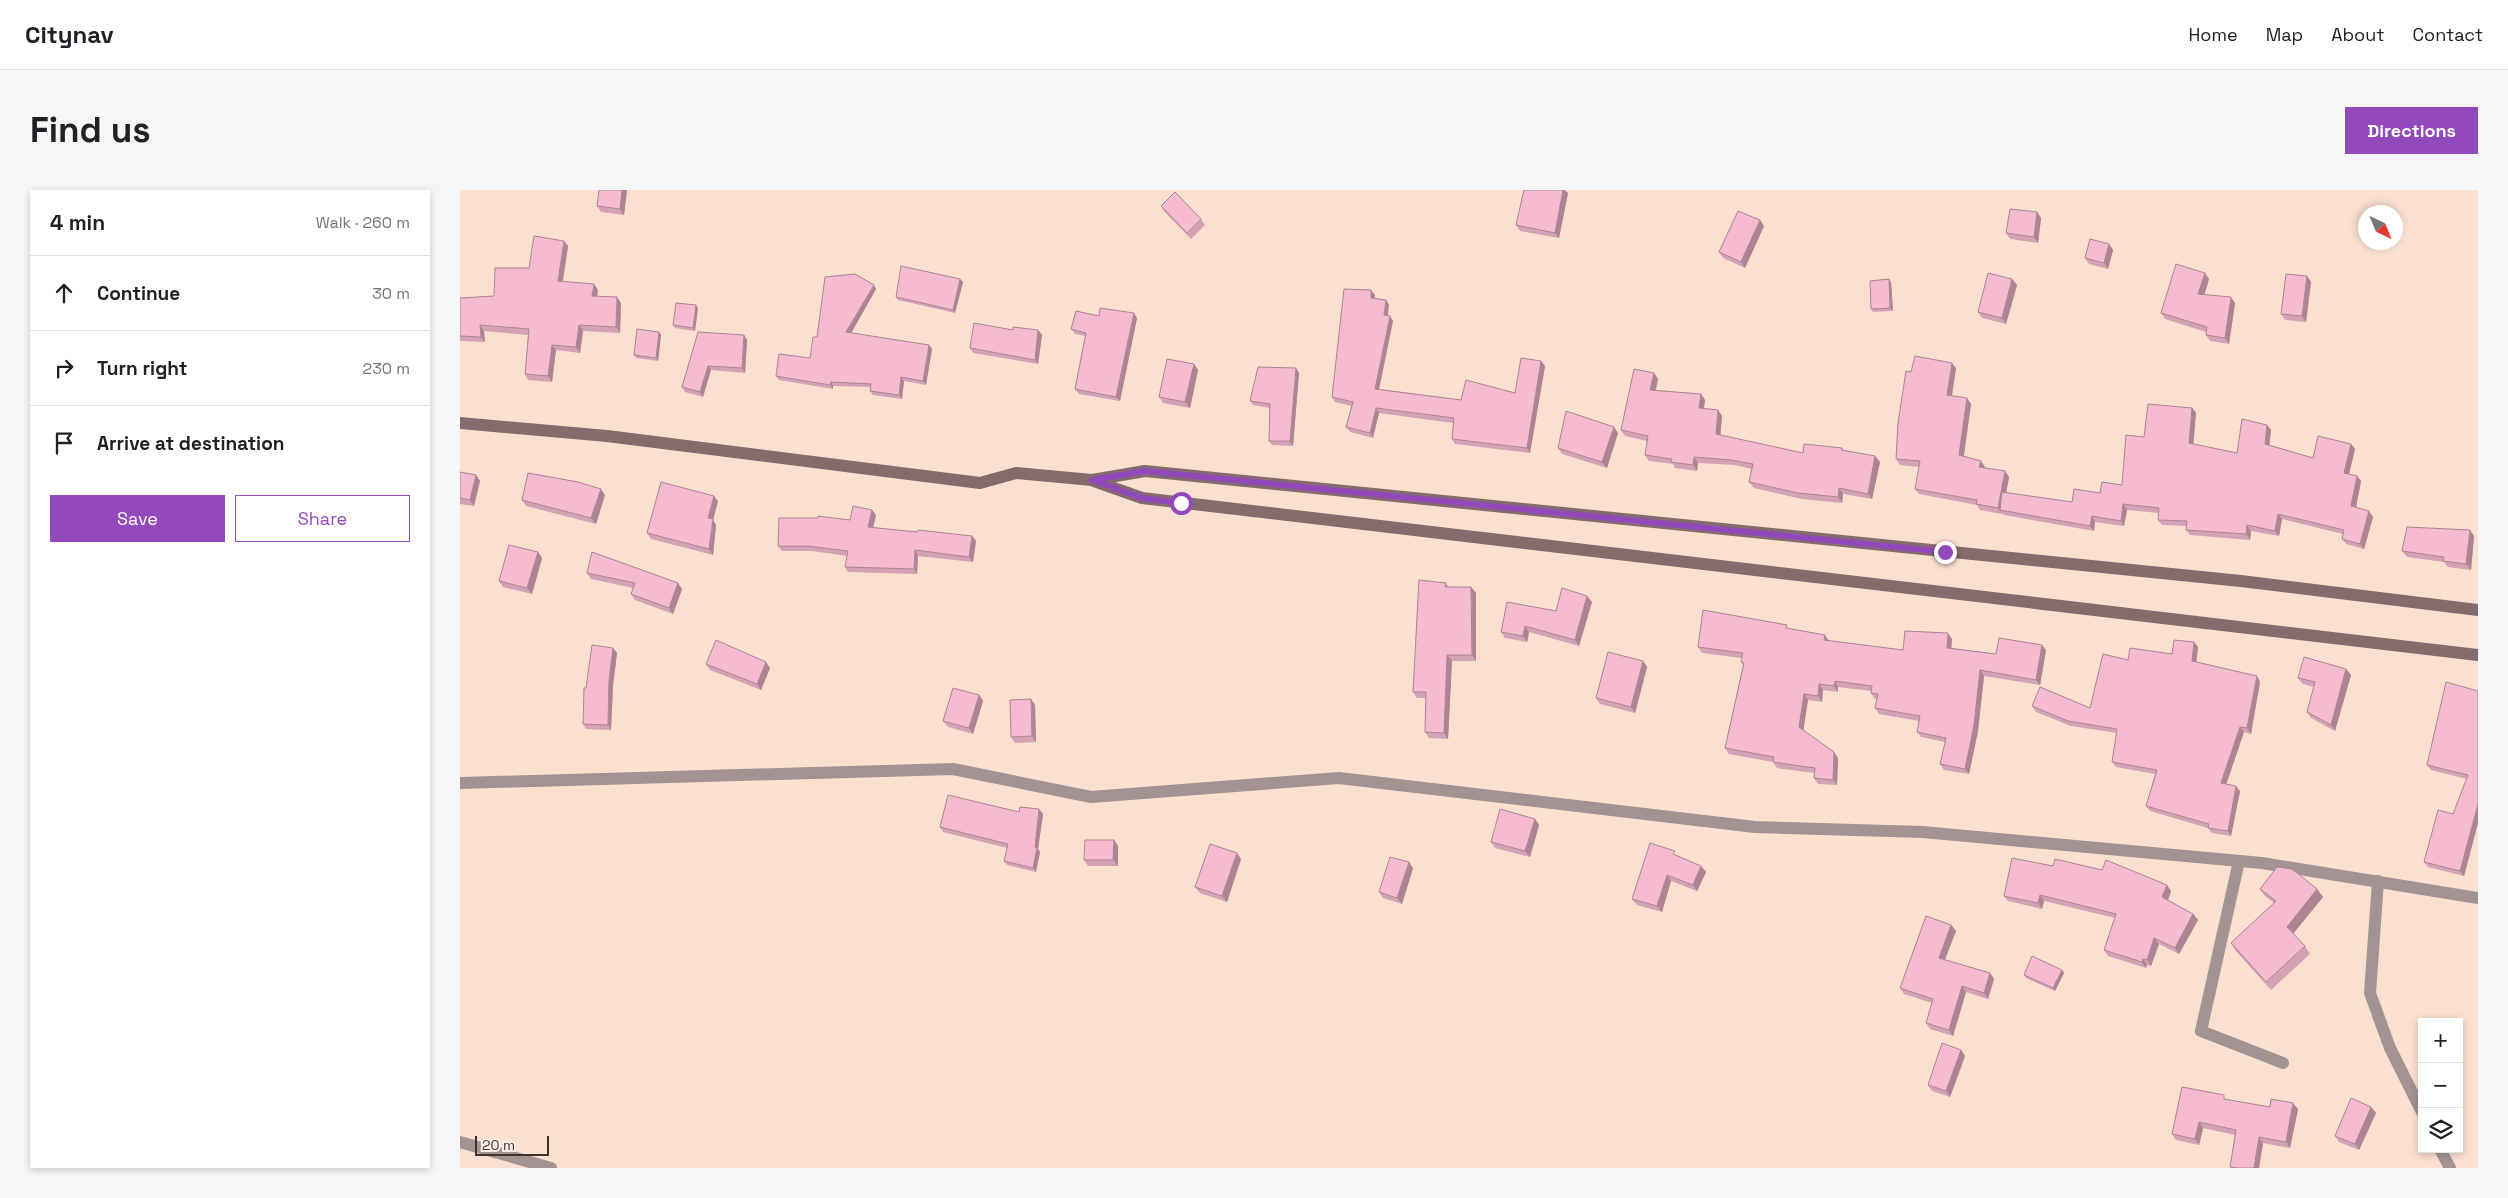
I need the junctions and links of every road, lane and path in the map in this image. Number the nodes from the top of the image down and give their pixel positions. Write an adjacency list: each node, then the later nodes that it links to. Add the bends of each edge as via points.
1 (460, 423): 2 (main road, via 607,436 980,483 1016,473)
2 (1092, 480): 3 (main road, via 1145,471 2241,581); 4 (main road, via 1152,500)
3 (2478, 610)
4 (2478, 655)
5 (460, 783): 6 (street, via 954,769 1092,797 1338,778 1755,826 1923,832)
6 (2239, 861): 7 (street); 9 (street, via 2201,1031)
7 (2378, 881): 8 (street); 10 (street, via 2370,993 2390,1048)
8 (2478, 898)
9 (2283, 1063)
10 (2420, 1108)
11 (460, 1142): 13 (street)
12 (2442, 1153): 14 (street)
13 (551, 1168)
14 (2450, 1168)

